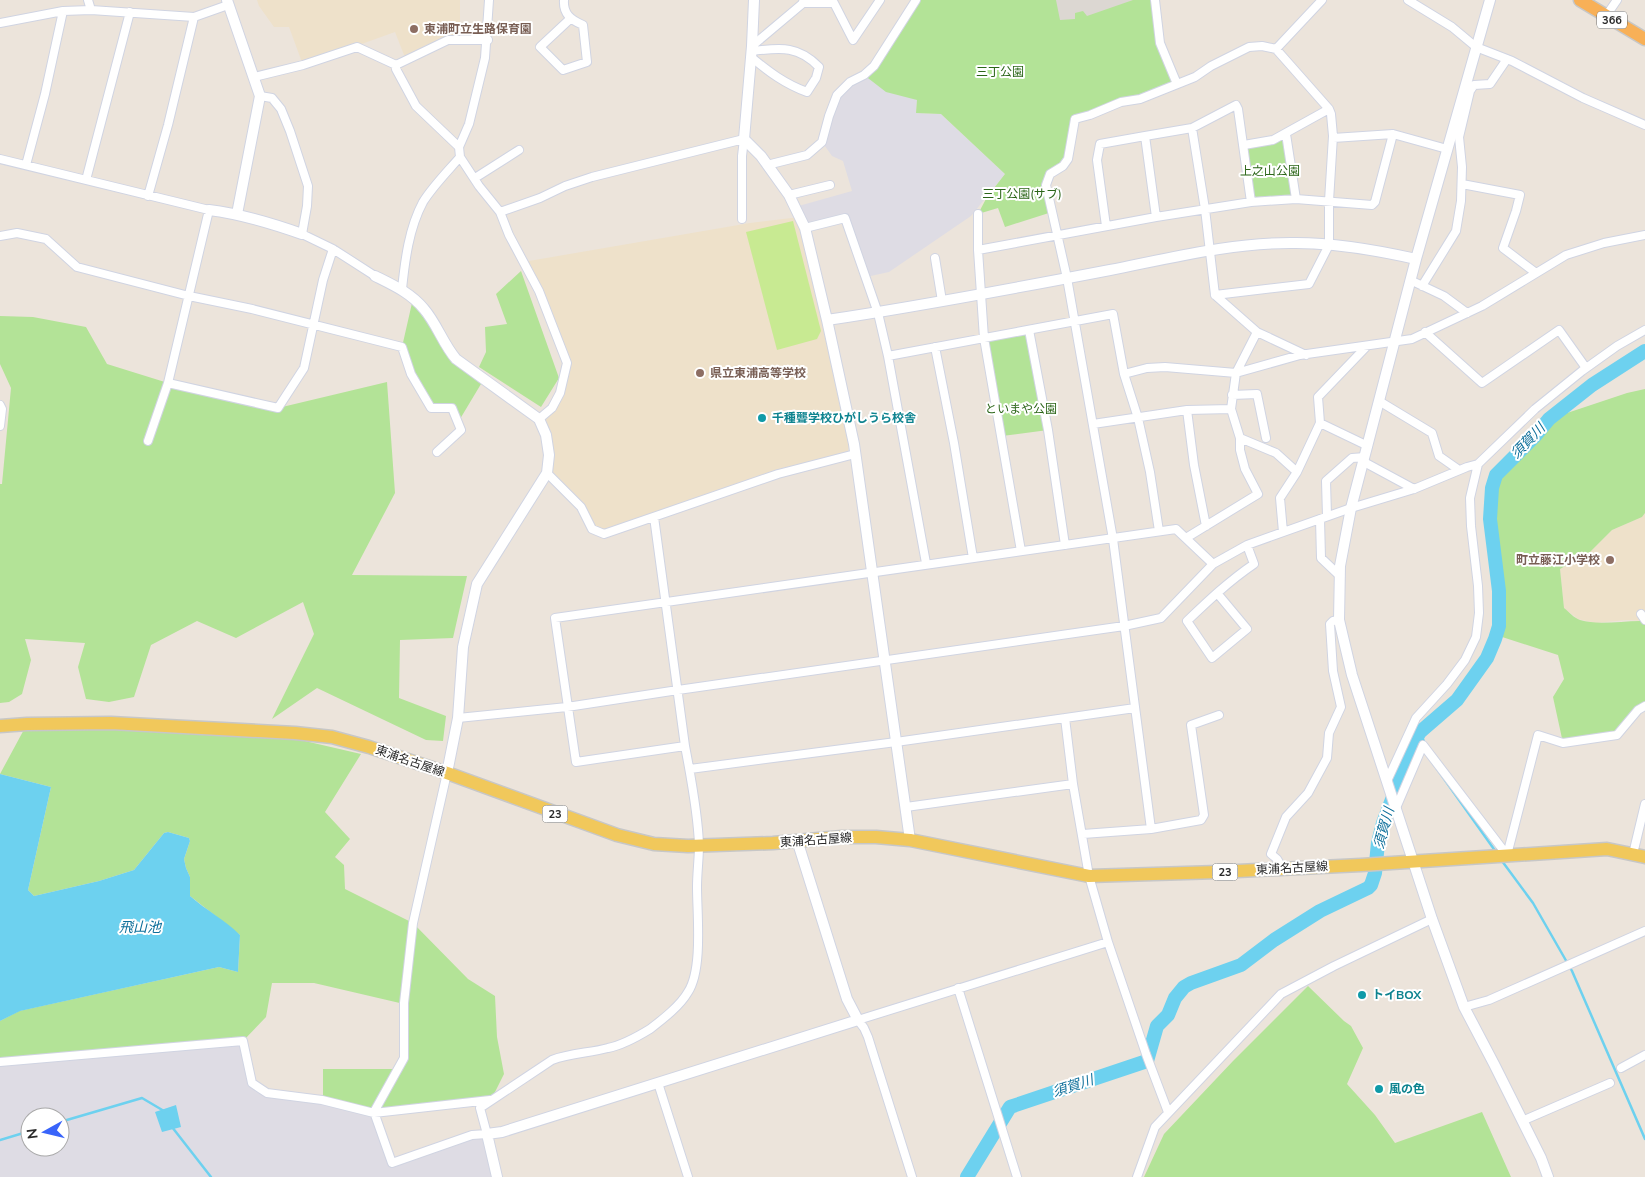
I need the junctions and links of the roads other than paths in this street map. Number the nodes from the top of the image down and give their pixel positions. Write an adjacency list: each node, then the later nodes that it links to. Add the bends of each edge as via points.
1 (88, 0): 17 (street)
2 (489, 0): 25 (street)
3 (564, 0): 22 (street)
4 (754, 0): 28 (street)
5 (843, 0): 16 (street)
6 (880, 0): 16 (street, via 853,40)
7 (916, 0): 49 (street, via 874,66 837,95 822,142 807,155)
8 (1155, 0): 32 (street, via 1160,42)
9 (1322, 0): 27 (street)
10 (1408, 0): 26 (street, via 1452,27)
11 (1490, 0): 26 (street)
12 (1580, 0): 20 (highway, 366)
13 (1617, 0): 20 (street)
14 (803, 1): 16 (street); 28 (street)
15 (228, 2): 21 (street); 31 (street)
16 (834, 3)
17 (91, 10): 18 (street); 19 (street)
18 (63, 11): 23 (street); 48 (street)
19 (130, 12): 21 (street); 51 (street)
20 (1606, 16): 24 (highway, 366)
21 (194, 18): 55 (street)
22 (570, 20): 22 (street, via 540,48 563,70 586,62 583,26)
23 (0, 23)
24 (1645, 39)
25 (488, 40): 30 (street, via 448,40); 43 (street, via 469,124)
26 (1476, 47): 29 (street); 44 (street)
27 (1276, 49): 32 (street, via 1249,47); 34 (street)
28 (752, 51): 28 (street, via 775,77 790,86 807,92 816,78 819,67 809,56 780,48); 40 (street)
29 (1507, 58): 35 (street, via 1583,98); 52 (street, via 1490,84 1474,85 1470,91 1459,137)
30 (396, 64): 31 (street, via 357,47); 43 (street, via 416,106)
31 (254, 77): 33 (street)
32 (1177, 84): 69 (street, via 1140,99 1075,118 1068,159 1050,174 1046,185)
33 (260, 96): 62 (street); 68 (street, via 272,98 281,109 304,171 308,186)
34 (1329, 109): 37 (street); 41 (street)
35 (1645, 124)
36 (1192, 128): 39 (street); 42 (street, via 1236,105); 59 (street)
37 (1286, 134): 42 (street, via 1273,140); 56 (street)
38 (1393, 134): 41 (street); 44 (street); 57 (street, via 1375,202 1372,205)
39 (1144, 136): 64 (street); 66 (street, via 1100,144 1097,160)
40 (744, 138): 49 (street); 61 (street, via 592,177); 65 (street)
41 (1333, 138): 57 (street)
42 (1244, 145): 58 (street)
43 (460, 147): 46 (street)
44 (1447, 149): 77 (street)
45 (519, 150): 50 (street)
46 (460, 157): 50 (street); 83 (street, via 424,201 417,216 404,262)
47 (0, 159): 48 (street)
48 (26, 165): 51 (street)
49 (767, 165): 54 (street)
50 (474, 178): 61 (street)
51 (86, 180): 55 (street)
52 (1462, 184): 78 (street, via 1520,195 1503,248); 82 (street, via 1456,231)
53 (830, 185): 54 (street)
54 (789, 195): 67 (street)
55 (148, 196): 60 (street)
56 (1296, 198): 57 (street); 58 (street)
57 (1329, 201): 72 (street)
58 (1251, 202): 59 (street)
59 (1205, 208): 64 (street); 75 (street)
60 (209, 210): 62 (street); 86 (street)
61 (500, 212): 113 (street, via 539,292 566,362 560,393 552,408)
62 (237, 214): 68 (street)
63 (978, 214): 74 (street)
64 (1156, 217): 66 (street)
65 (742, 219)
66 (1106, 226): 69 (street)
67 (805, 228): 88 (street, via 845,218); 90 (street)
68 (302, 234): 73 (street)
69 (1058, 235): 74 (street); 80 (street)
70 (1645, 235): 78 (street, via 1577,251)
71 (0, 236): 86 (street, via 17,233 46,239 77,267)
72 (1329, 244): 75 (street, via 1270,244); 77 (street); 85 (street, via 1309,284)
73 (333, 249): 79 (street); 92 (street)
74 (978, 250): 84 (street)
75 (1209, 251): 80 (street); 85 (street)
76 (935, 258): 87 (street)
77 (1416, 259): 81 (street)
78 (1536, 273): 89 (street)
79 (375, 276): 83 (street)
80 (1066, 278): 84 (street); 91 (street)
81 (1410, 280): 82 (street); 98 (street)
82 (1422, 286): 89 (street, via 1444,296)
83 (402, 289): 113 (street, via 424,309 456,359)
84 (982, 295): 87 (street); 97 (street)
85 (1215, 295): 95 (street)
86 (189, 296): 92 (street); 106 (street)
87 (942, 302): 88 (street)
88 (878, 313): 90 (street); 102 (street)
89 (1467, 313): 96 (street)
90 (827, 320): 122 (street)
91 (1074, 321): 93 (street); 105 (street, via 1113,314); 115 (street)
92 (313, 324): 106 (street, via 304,368 278,408); 121 (street, via 402,346 411,374 431,408 452,408 461,430)
93 (1029, 330): 97 (street); 137 (street)
94 (1645, 330): 103 (street)
95 (1257, 332): 101 (street); 104 (street)
96 (1425, 332): 98 (street, via 1412,339); 103 (street, via 1482,384 1559,330)
97 (984, 338): 100 (street); 139 (street)
98 (1393, 342): 99 (street); 108 (street)
99 (1367, 346): 101 (street); 114 (street, via 1318,397)
100 (935, 347): 102 (street); 140 (street)
101 (1306, 355): 104 (street)
102 (888, 356): 141 (street)
103 (1586, 368): 124 (street, via 1535,409)
104 (1236, 372): 105 (street, via 1165,367); 107 (street)
105 (1124, 374): 112 (street)
106 (168, 383): 119 (street)
107 (1232, 395): 110 (street); 118 (street, via 1257,394)
108 (1379, 401): 120 (street); 125 (street, via 1432,433 1439,456)
109 (0, 405): 116 (street)
110 (1231, 409): 111 (street); 117 (street)
111 (1186, 410): 112 (street); 132 (street)
112 (1138, 418): 115 (street); 133 (street)
113 (539, 419): 127 (street, via 549,455)
114 (1320, 423): 120 (street); 126 (street)
115 (1093, 424): 136 (street)
116 (0, 426)
117 (1240, 438): 126 (street, via 1276,453); 132 (street, via 1245,469 1258,494)
118 (1266, 438)
119 (148, 441)
120 (1368, 446): 123 (street)
121 (437, 452)
122 (855, 454): 130 (street, via 778,474); 143 (street)
123 (1364, 459): 128 (street); 129 (street); 131 (street, via 1352,458 1326,481)
124 (1478, 464): 125 (street); 162 (street, via 1470,498 1470,526 1478,586 1476,637 1465,660 1416,718)
125 (1459, 470): 128 (street)
126 (1297, 472): 134 (street, via 1280,498)
127 (547, 473): 130 (street, via 581,506 592,529 604,534); 155 (street, via 477,584 464,647)
128 (1414, 489): 129 (street)
129 (1350, 508): 131 (street); 144 (street)
130 (654, 517): 146 (street)
131 (1323, 518): 134 (street); 144 (street, via 1321,558)
132 (1206, 526): 135 (street)
133 (1159, 531): 135 (street, via 1176,529); 136 (street)
134 (1283, 532): 138 (street)
135 (1186, 538): 142 (street)
136 (1113, 539): 137 (street); 148 (street)
137 (1066, 545): 139 (street)
138 (1247, 545): 142 (street); 145 (street, via 1254,564)
139 (1021, 551): 140 (street)
140 (973, 558): 141 (street)
141 (926, 563): 143 (street)
142 (1213, 564): 148 (street, via 1161,618)
143 (872, 572): 146 (street); 149 (street)
144 (1340, 576): 147 (street)
145 (1217, 593): 145 (street, via 1186,621 1212,658 1247,629)
146 (666, 603): 150 (street); 152 (street, via 555,618)
147 (1339, 620): 162 (street, via 1352,675); 175 (street, via 1330,624 1330,633 1333,671 1341,707 1329,733 1327,758 1308,793 1286,817 1271,854)
148 (1124, 626): 149 (street); 153 (street)
149 (884, 660): 150 (street); 158 (street)
150 (678, 690): 152 (street); 159 (street)
151 (1645, 706): 172 (street, via 1617,735 1563,743 1538,735)
152 (567, 707): 155 (street); 159 (street, via 576,762)
153 (1135, 708): 156 (street); 167 (street)
154 (1219, 715): 167 (street, via 1191,725 1204,816 1201,820)
155 (458, 718): 161 (street)
156 (1064, 718): 158 (street); 163 (street)
157 (0, 726): 161 (main road, 東浦名古屋線 / 23, via 111,723 295,733 332,737)
158 (896, 742): 160 (street); 165 (street)
159 (685, 746): 160 (street)
160 (690, 769): 171 (street)
161 (447, 773): 171 (main road, 東浦名古屋線 / 23, via 617,835 654,844); 190 (street, via 413,923 404,1003 404,1058)
162 (1388, 781): 166 (street)
163 (1073, 784): 165 (street); 168 (street)
164 (1645, 804): 173 (street)
165 (906, 807): 170 (street)
166 (1396, 808): 172 (street, via 1423,745); 174 (street)
167 (1151, 829): 168 (street)
168 (1083, 834): 176 (street)
169 (797, 840): 170 (main road, 東浦名古屋線 / 23, via 842,836); 171 (main road, 東浦名古屋線 / 23); 182 (street, via 847,1000)
170 (910, 840): 176 (main road, 東浦名古屋線 / 23)
171 (699, 844): 188 (street, via 696,971 685,996 651,1028 629,1040 610,1048 561,1056)
172 (1501, 855): 173 (main road, 東浦名古屋線 / 23, via 1607,849); 174 (main road, 東浦名古屋線 / 23)
173 (1639, 855)
174 (1414, 861): 175 (main road, 東浦名古屋線 / 23); 177 (street)
175 (1283, 869): 176 (main road, 東浦名古屋線 / 23)
176 (1089, 876): 179 (street)
177 (1432, 919): 181 (street); 189 (street, via 1281,994)
178 (1645, 931): 181 (street, via 1489,1000)
179 (1108, 942): 180 (street); 189 (street)
180 (958, 988): 182 (street); 196 (street)
181 (1464, 1007): 191 (street)
182 (858, 1020): 186 (street); 195 (street, via 868,1037)
183 (1645, 1055): 185 (street)
184 (0, 1062): 190 (street, via 243,1041 252,1083 267,1093)
185 (1621, 1068)
186 (658, 1083): 192 (street); 194 (street)
187 (1610, 1083): 191 (street)
188 (491, 1100): 190 (street); 192 (street, via 480,1108)
189 (1168, 1112): 197 (street, via 1155,1127)
190 (374, 1113): 192 (street, via 392,1163)
191 (1522, 1121): 198 (street)
192 (487, 1134): 193 (street)
193 (497, 1177)
194 (688, 1177)
195 (912, 1177)
196 (1017, 1177)
197 (1137, 1177)
198 (1548, 1177)

